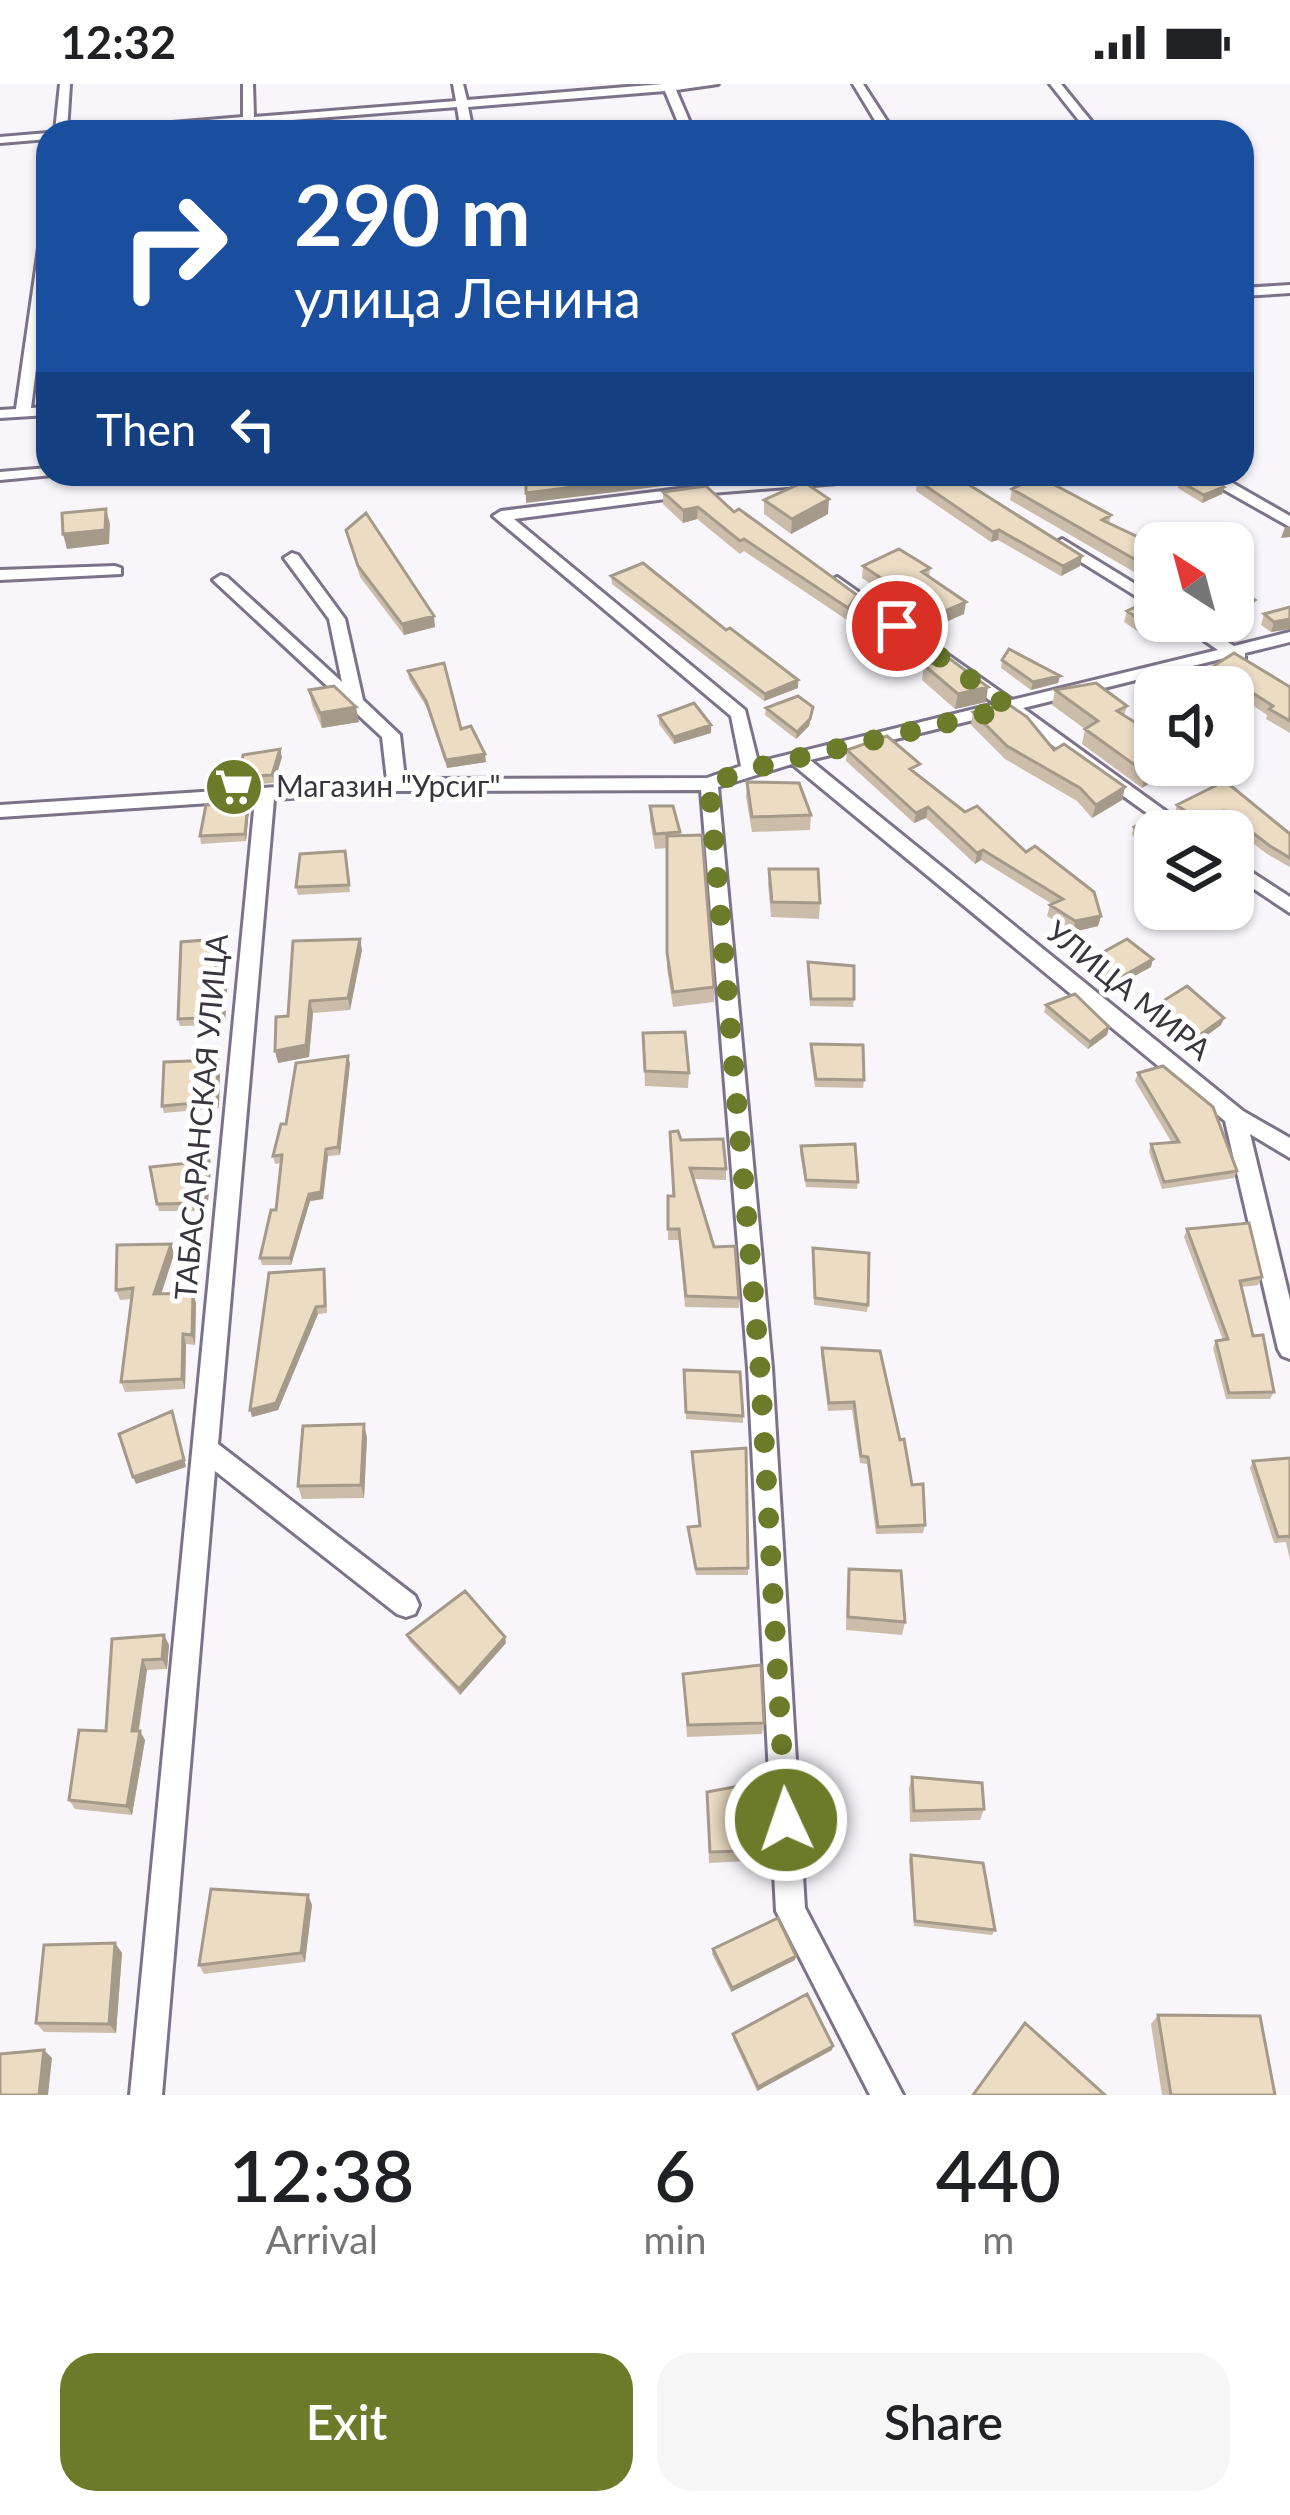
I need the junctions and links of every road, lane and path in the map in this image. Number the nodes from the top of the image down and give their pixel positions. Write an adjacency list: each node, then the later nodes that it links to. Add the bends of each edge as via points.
1 (65, 84): 9 (street)
2 (248, 84): 10 (street)
3 (458, 84): 8 (street)
4 (713, 84): 7 (street)
5 (858, 84): 14 (street)
6 (1055, 84): 15 (street)
7 (669, 85): 8 (street); 13 (street)
8 (462, 103): 11 (street); 12 (street)
9 (62, 120)
10 (249, 120)
11 (305, 120)
12 (464, 120)
13 (683, 120)
14 (880, 120)
15 (1084, 120)
16 (36, 137): 17 (street)
17 (0, 140)
18 (1290, 289): 19 (street)
19 (1254, 291)
20 (36, 316): 22 (street)
21 (36, 412): 22 (street)
22 (23, 413): 23 (street)
23 (0, 414)
24 (36, 473): 25 (street)
25 (0, 476)
26 (766, 486): 28 (street)
27 (1227, 486): 30 (street)
28 (711, 489): 29 (street); 45 (street, via 501,516 739,714)
29 (729, 503)
30 (1290, 523)
31 (1043, 532): 37 (street)
32 (292, 558): 42 (street, via 338,619)
33 (115, 571): 35 (street)
34 (823, 571): 43 (street)
35 (0, 574)
36 (221, 580): 42 (street)
37 (1134, 590)
38 (1290, 637): 40 (street)
39 (1218, 642): 40 (street)
40 (1232, 651): 41 (street); 43 (street)
41 (1251, 664)
42 (355, 700): 47 (street, via 391,735)
43 (1010, 708): 44 (street); 49 (street)
44 (798, 760): 45 (street); 53 (street, УЛИЦА МИРА)
45 (751, 769): 46 (street)
46 (709, 784): 47 (street); 59 (street, via 760,1368 791,1911)
47 (397, 785): 48 (street)
48 (265, 793): 50 (street); 56 (street, ТАБАСАРАНСКАЯ УЛИЦА)
49 (1154, 810)
50 (0, 811)
51 (1254, 881): 52 (street)
52 (1290, 906)
53 (1235, 1117): 54 (street, УЛИЦА МИРА); 55 (street)
54 (1284, 1138)
55 (1290, 1349)
56 (205, 1448): 57 (street); 58 (street, ТАБАСАРАНСКАЯ УЛИЦА)
57 (406, 1605)
58 (146, 2095)
59 (886, 2095)

